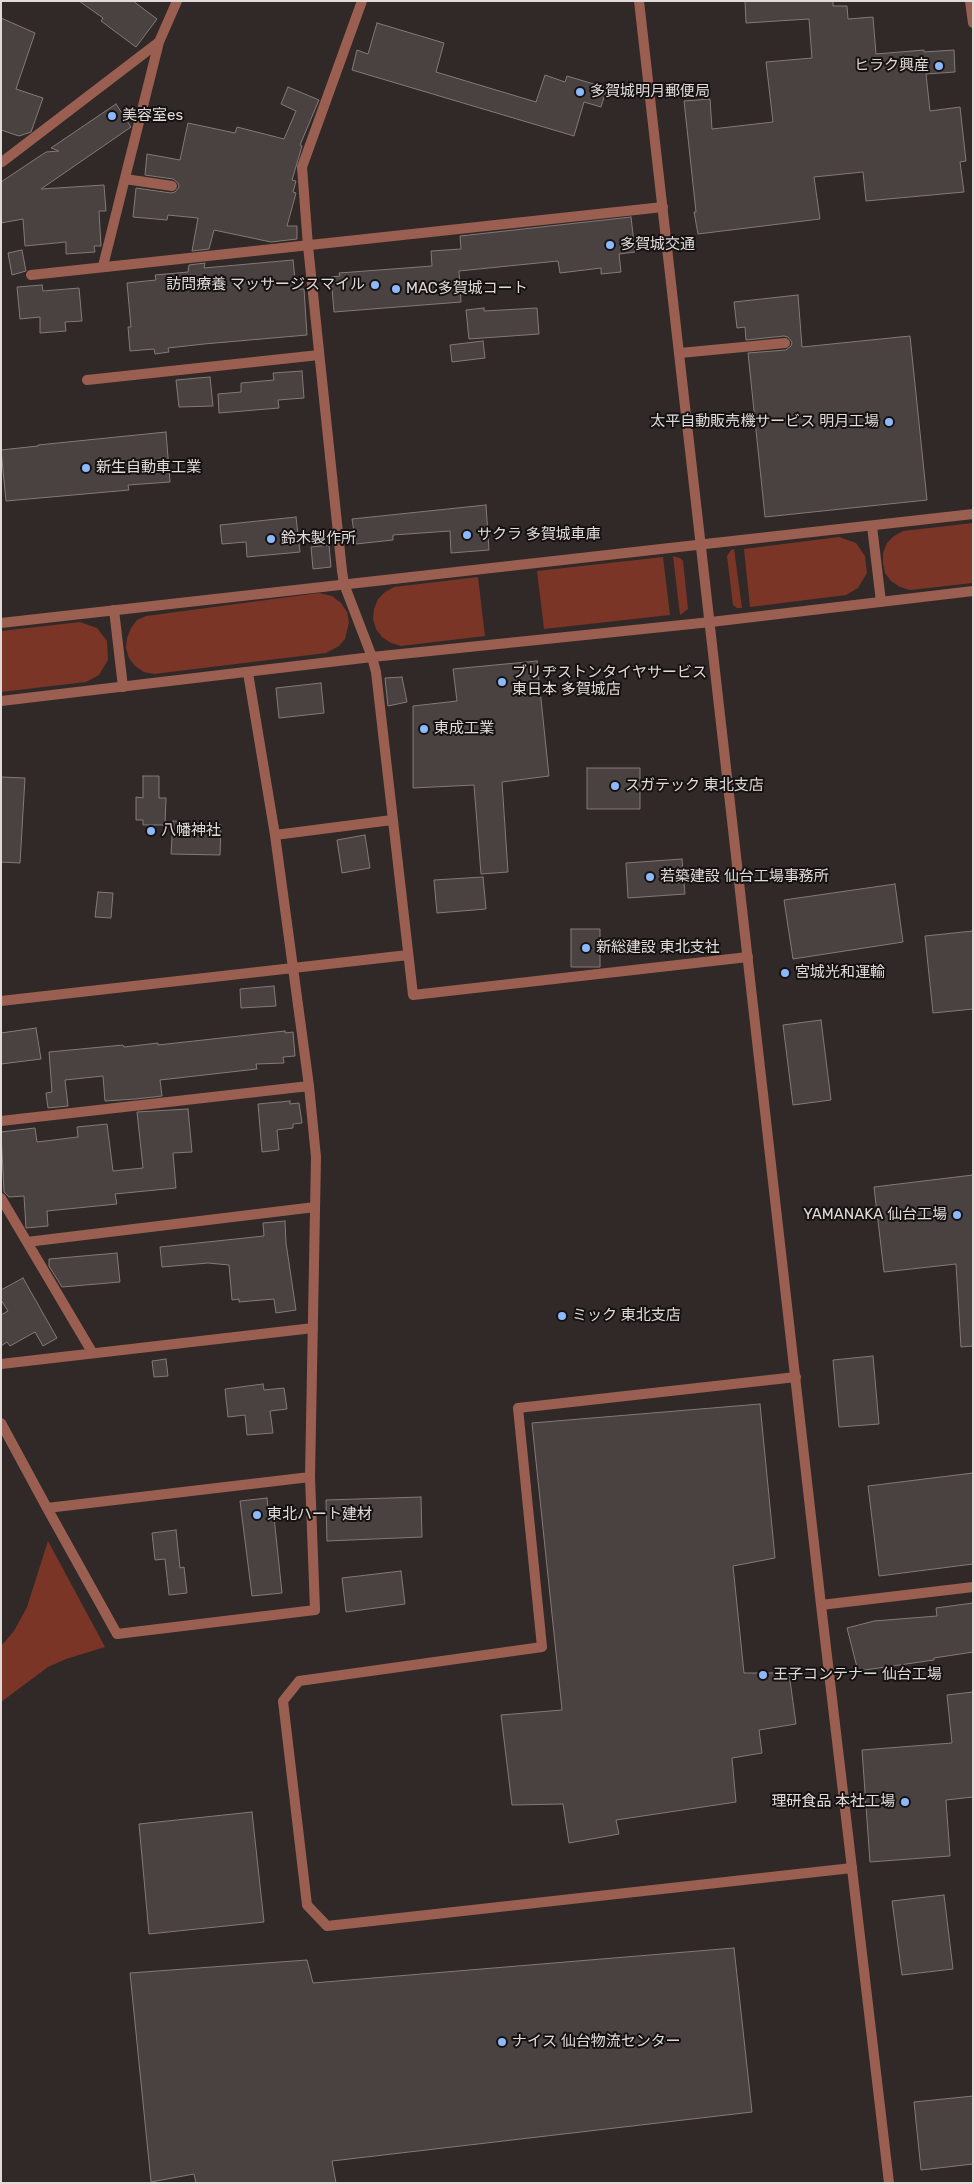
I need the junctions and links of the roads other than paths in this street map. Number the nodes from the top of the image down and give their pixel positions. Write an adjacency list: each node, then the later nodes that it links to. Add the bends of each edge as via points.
1 (178, 1): 6 (street)
2 (362, 1): 11 (street, via 302,167)
3 (639, 1): 10 (street)
4 (970, 1): 5 (street)
5 (973, 23)
6 (159, 42): 7 (street); 8 (street)
7 (2, 162)
8 (125, 179): 9 (street); 12 (street)
9 (172, 186)
10 (663, 207): 11 (street); 15 (street)
11 (308, 246): 12 (street); 16 (street)
12 (103, 266): 13 (street)
13 (31, 274)
14 (785, 343): 15 (street)
15 (680, 353): 20 (street)
16 (319, 355): 17 (street); 21 (street)
17 (87, 380)
18 (973, 514): 19 (street)
19 (872, 526): 20 (street); 23 (street)
20 (702, 545): 21 (street); 25 (street)
21 (344, 584): 24 (street); 27 (street)
22 (973, 591): 23 (street)
23 (881, 602): 25 (street)
24 (114, 610): 26 (street); 29 (street)
25 (711, 622): 27 (street); 34 (street)
26 (1, 623)
27 (372, 657): 28 (street); 31 (street, via 378,685)
28 (248, 673): 29 (street); 32 (street)
29 (123, 687): 30 (street)
30 (1, 700)
31 (392, 820): 32 (street); 33 (street)
32 (275, 835): 35 (street)
33 (408, 956): 34 (street, via 413,995); 35 (street)
34 (748, 957): 45 (street)
35 (294, 969): 36 (street); 37 (street)
36 (1, 1002)
37 (309, 1086): 38 (street); 40 (street, via 316,1156)
38 (1, 1121)
39 (1, 1198): 41 (street)
40 (315, 1208): 41 (street); 42 (street)
41 (27, 1242): 43 (street)
42 (313, 1328): 43 (street); 47 (street)
43 (92, 1352): 44 (street)
44 (1, 1364)
45 (796, 1377): 50 (street); 51 (street, via 518,1408 542,1647 299,1681 282,1701 307,1905 327,1926)
46 (1, 1423): 48 (street)
47 (310, 1477): 48 (street); 48 (street, via 315,1610 118,1634)
48 (47, 1508)
49 (973, 1588): 50 (street)
50 (822, 1605): 51 (street)
51 (852, 1868): 52 (street)
52 (889, 2183)

